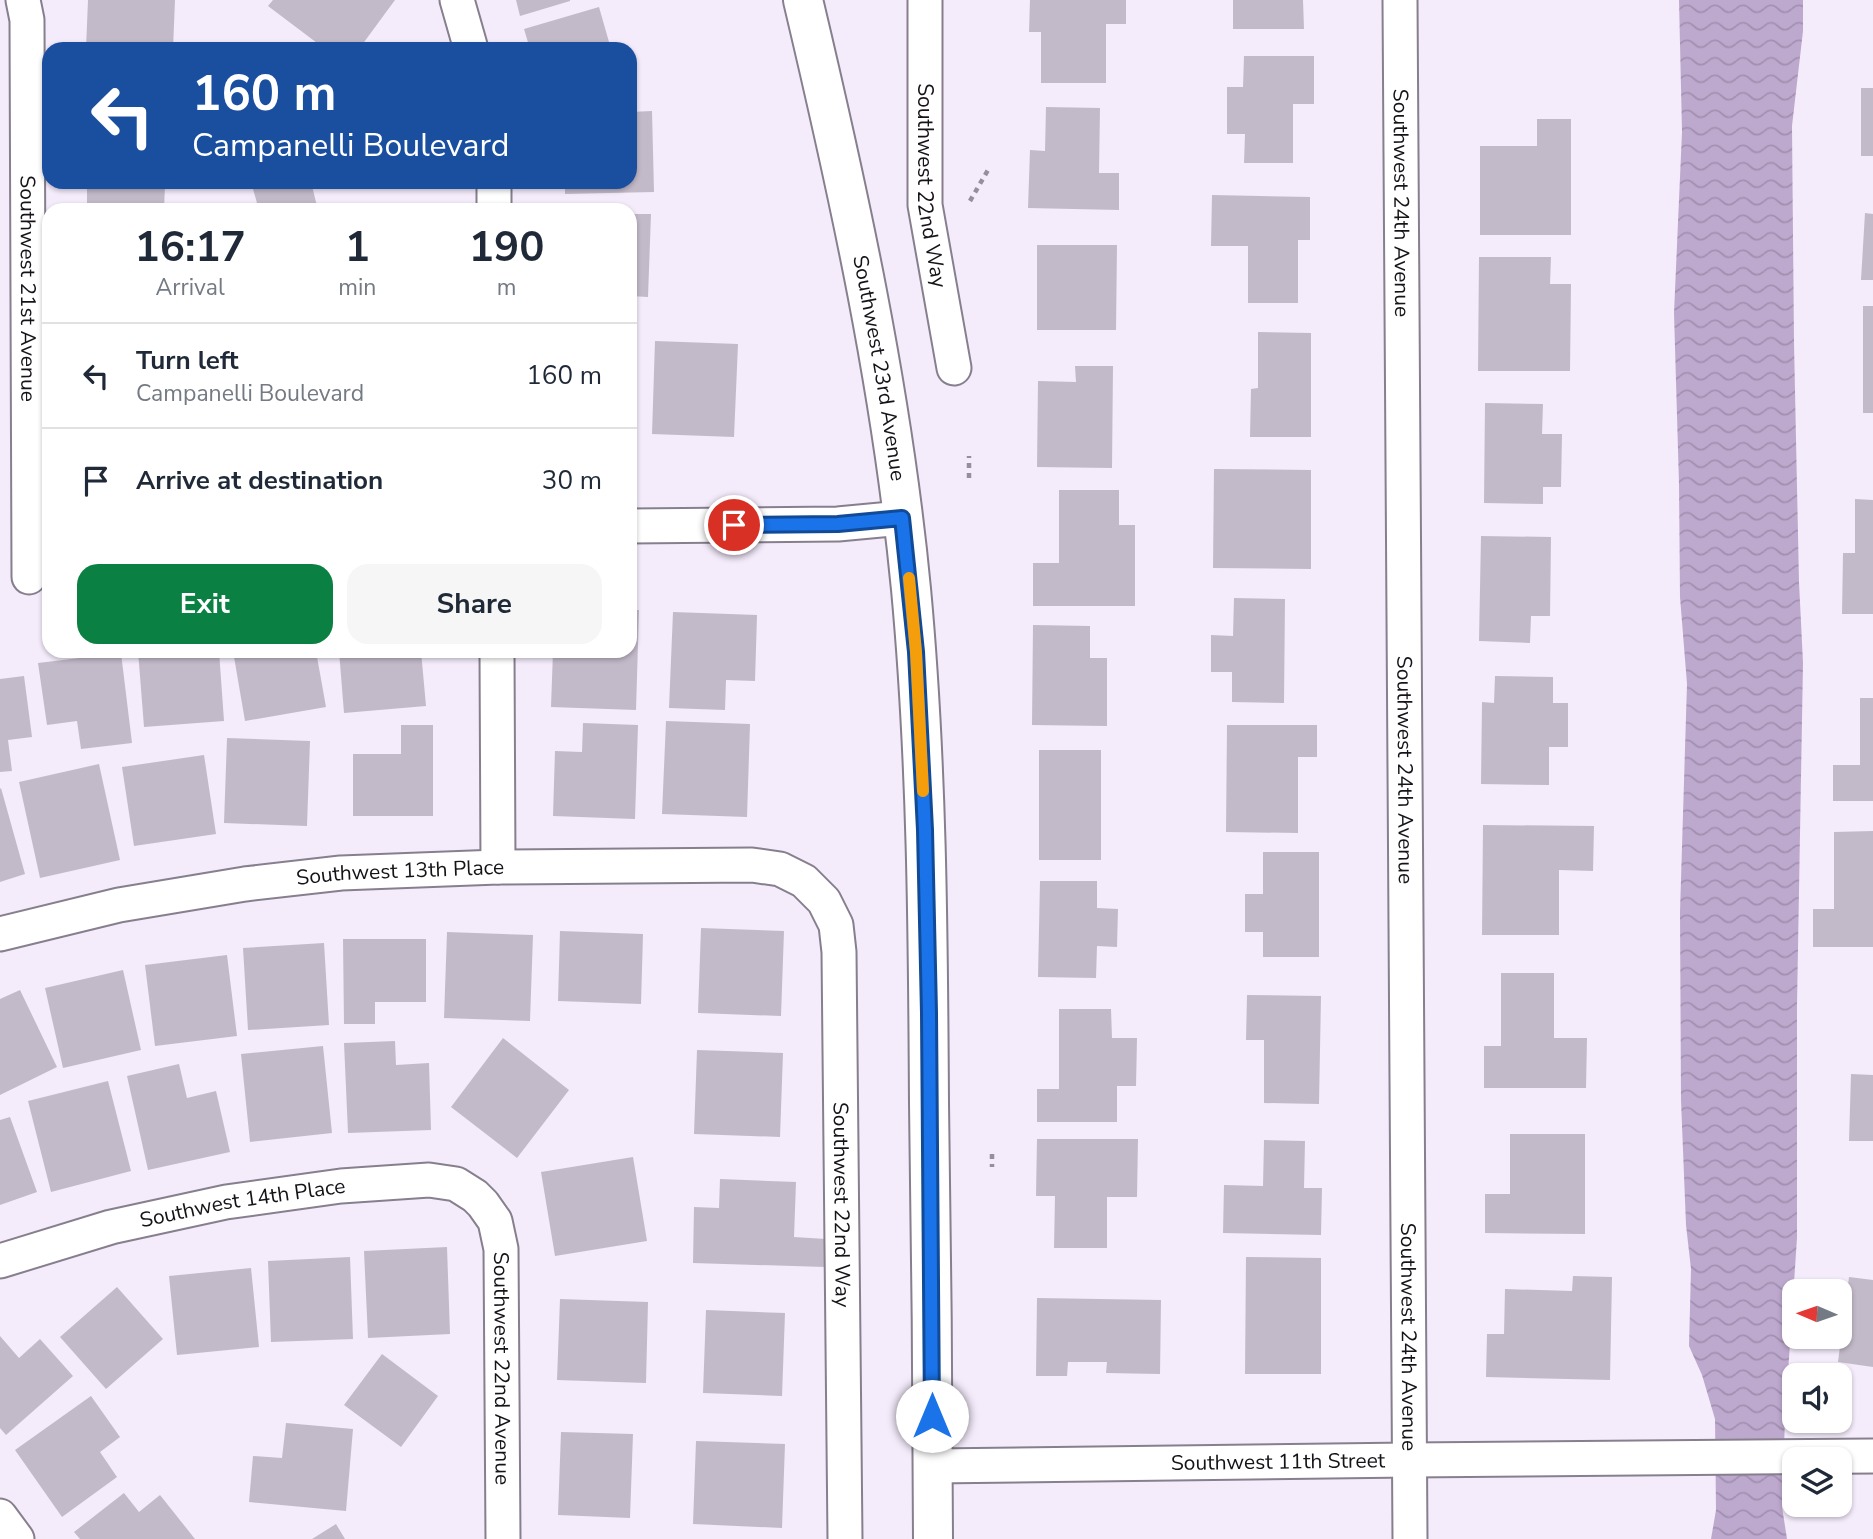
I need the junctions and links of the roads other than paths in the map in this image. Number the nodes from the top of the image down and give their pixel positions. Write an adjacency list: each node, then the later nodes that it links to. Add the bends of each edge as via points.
1 (23, 0): 10 (street, Southwest 21st Avenue, via 27,20)
2 (457, 0): 6 (street)
3 (803, 0): 8 (street, Southwest 23rd Avenue, via 871,309)
4 (925, 0): 7 (street, Southwest 22nd Way, via 925,205)
5 (1400, 0): 18 (street, Southwest 24th Avenue)
6 (469, 42)
7 (954, 368)
8 (902, 518): 9 (street, via 838,524); 19 (street, Southwest 23rd Avenue, via 916,652 925,830)
9 (637, 526)
10 (26, 577)
11 (496, 658): 12 (street)
12 (498, 867): 13 (street, Southwest 13th Place, via 752,865 779,869); 14 (street, Southwest 13th Place, via 341,873 245,884 119,905)
13 (804, 881): 21 (street, Southwest 22nd Way, via 824,901 836,925 839,952)
14 (0, 934)
15 (483, 1204): 16 (street, Southwest 14th Place, via 456,1185 429,1180 341,1186 226,1202 111,1227); 20 (street, Southwest 22nd Avenue, via 495,1221 501,1249)
16 (0, 1261)
17 (1873, 1457): 18 (street, Southwest 11th Street)
18 (1409, 1460): 19 (street, Southwest 11th Street); 23 (street, Southwest 24th Avenue)
19 (933, 1466): 22 (street, Southwest 23rd Avenue)
20 (503, 1539)
21 (845, 1539)
22 (933, 1539)
23 (1410, 1539)

